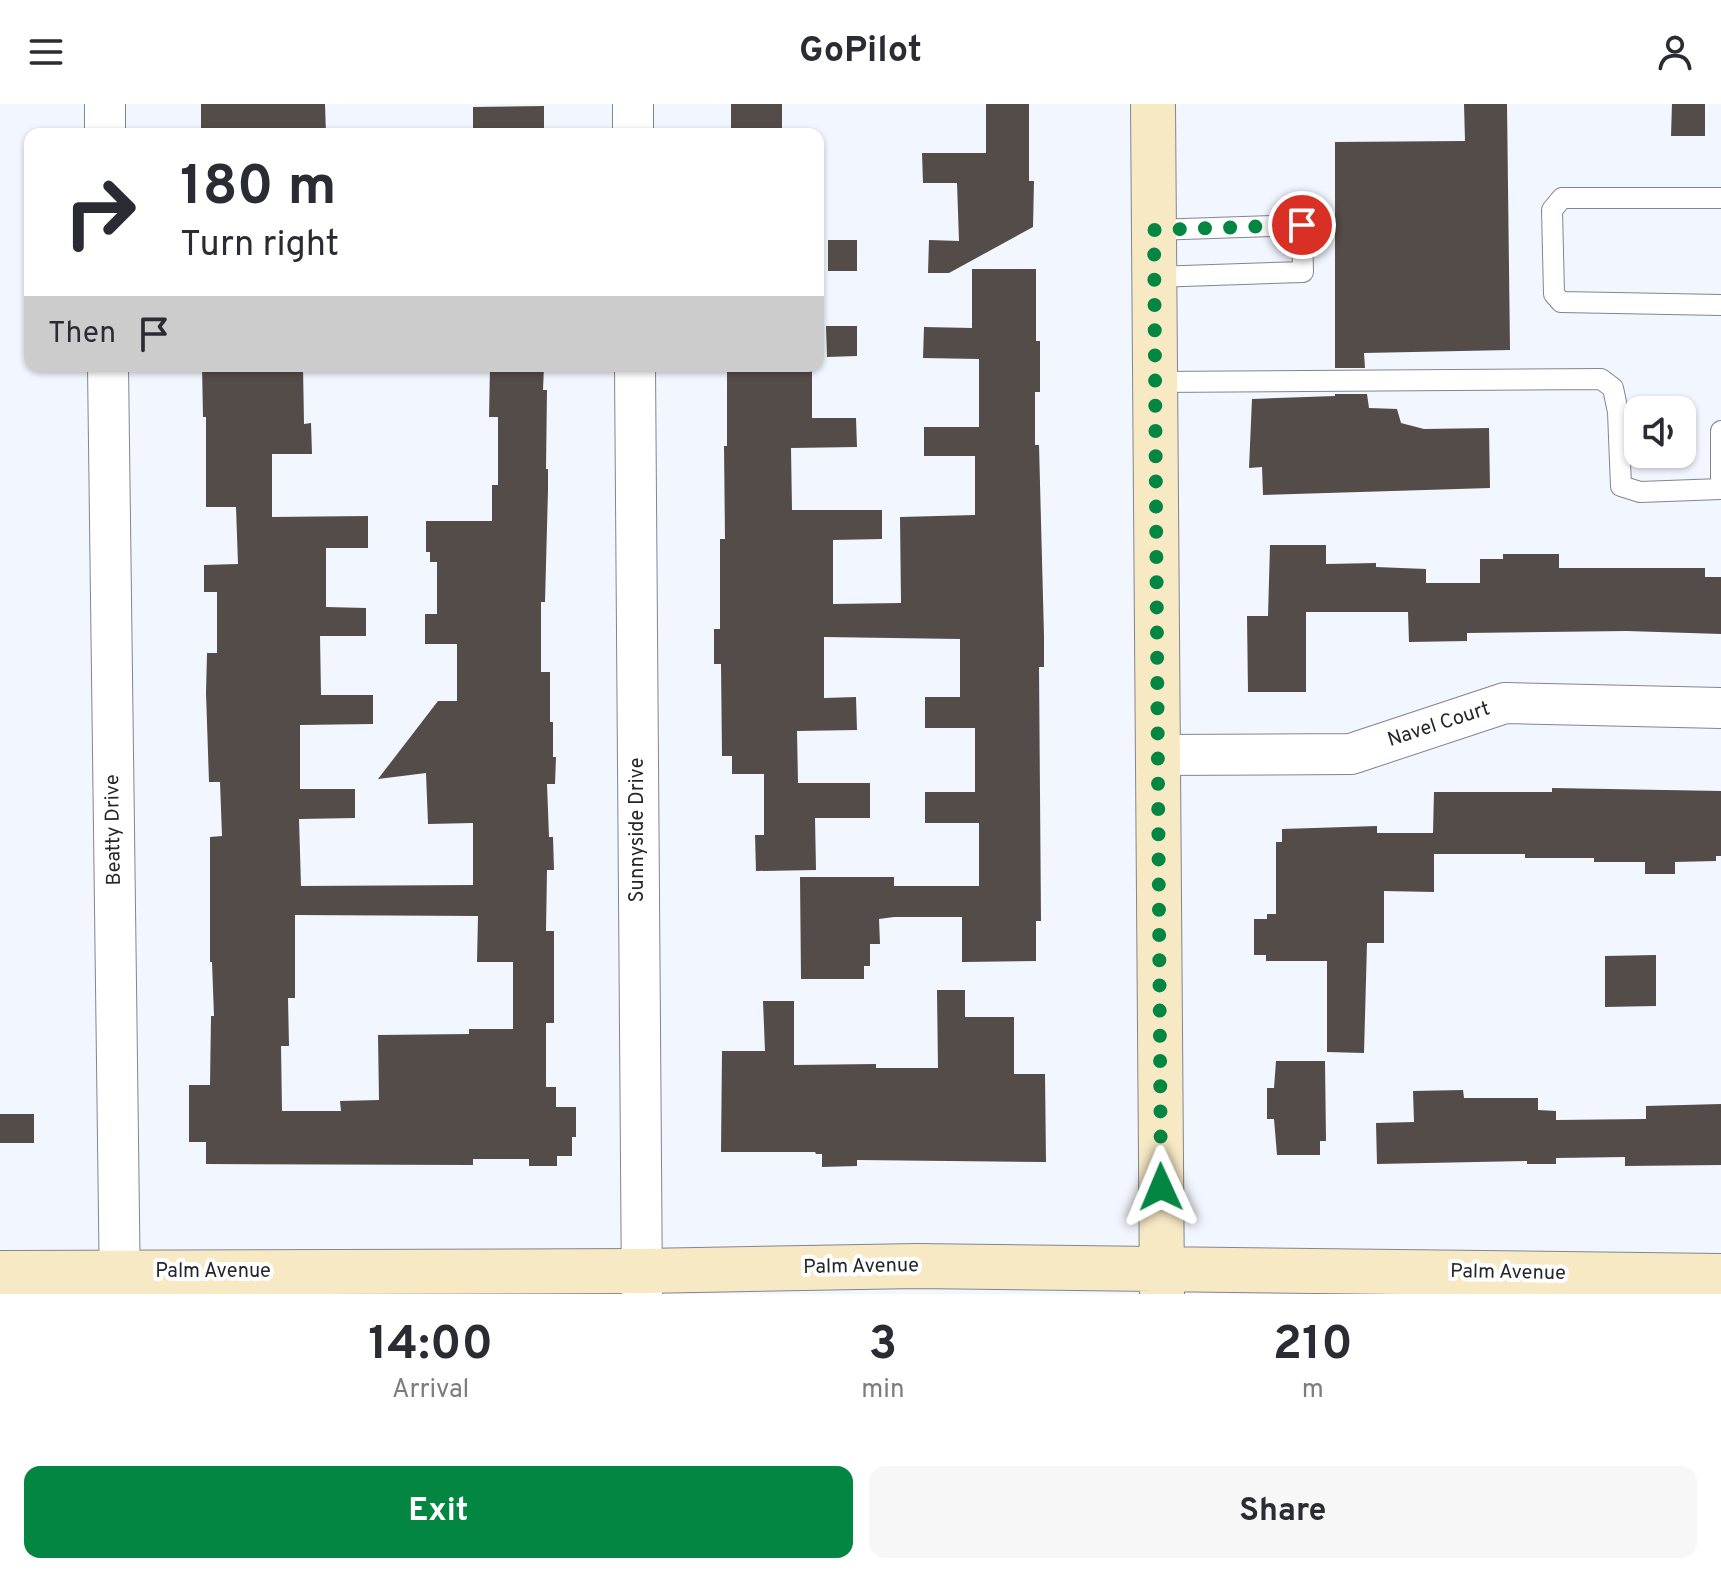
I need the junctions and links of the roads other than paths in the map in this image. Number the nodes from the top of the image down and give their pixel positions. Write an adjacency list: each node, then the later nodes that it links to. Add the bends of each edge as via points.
1 (105, 104): 4 (street)
2 (633, 104): 5 (street)
3 (1153, 104): 7 (street)
4 (105, 128)
5 (633, 128)
6 (1721, 198): 9 (lane, via 1562,198 1552,210 1554,294 1561,302)
7 (1154, 230): 8 (street); 8 (lane, via 1302,225 1303,272)
8 (1154, 277): 12 (street)
9 (1721, 305)
10 (108, 372): 21 (street, Beatty Drive)
11 (635, 372): 20 (street, Sunnyside Drive)
12 (1154, 382): 14 (lane, via 1601,379 1613,388 1618,412 1621,486 1640,492); 16 (street)
13 (1721, 431): 14 (lane)
14 (1721, 489)
15 (1721, 708): 16 (street, Navel Court, via 1505,703 1351,754)
16 (1157, 755): 19 (street)
17 (0, 1273): 21 (street, Palm Avenue)
18 (1721, 1276): 19 (street, Palm Avenue)
19 (1162, 1281): 20 (street, Palm Avenue, via 917,1273)
20 (642, 1282): 21 (street, Palm Avenue)
21 (120, 1283)

